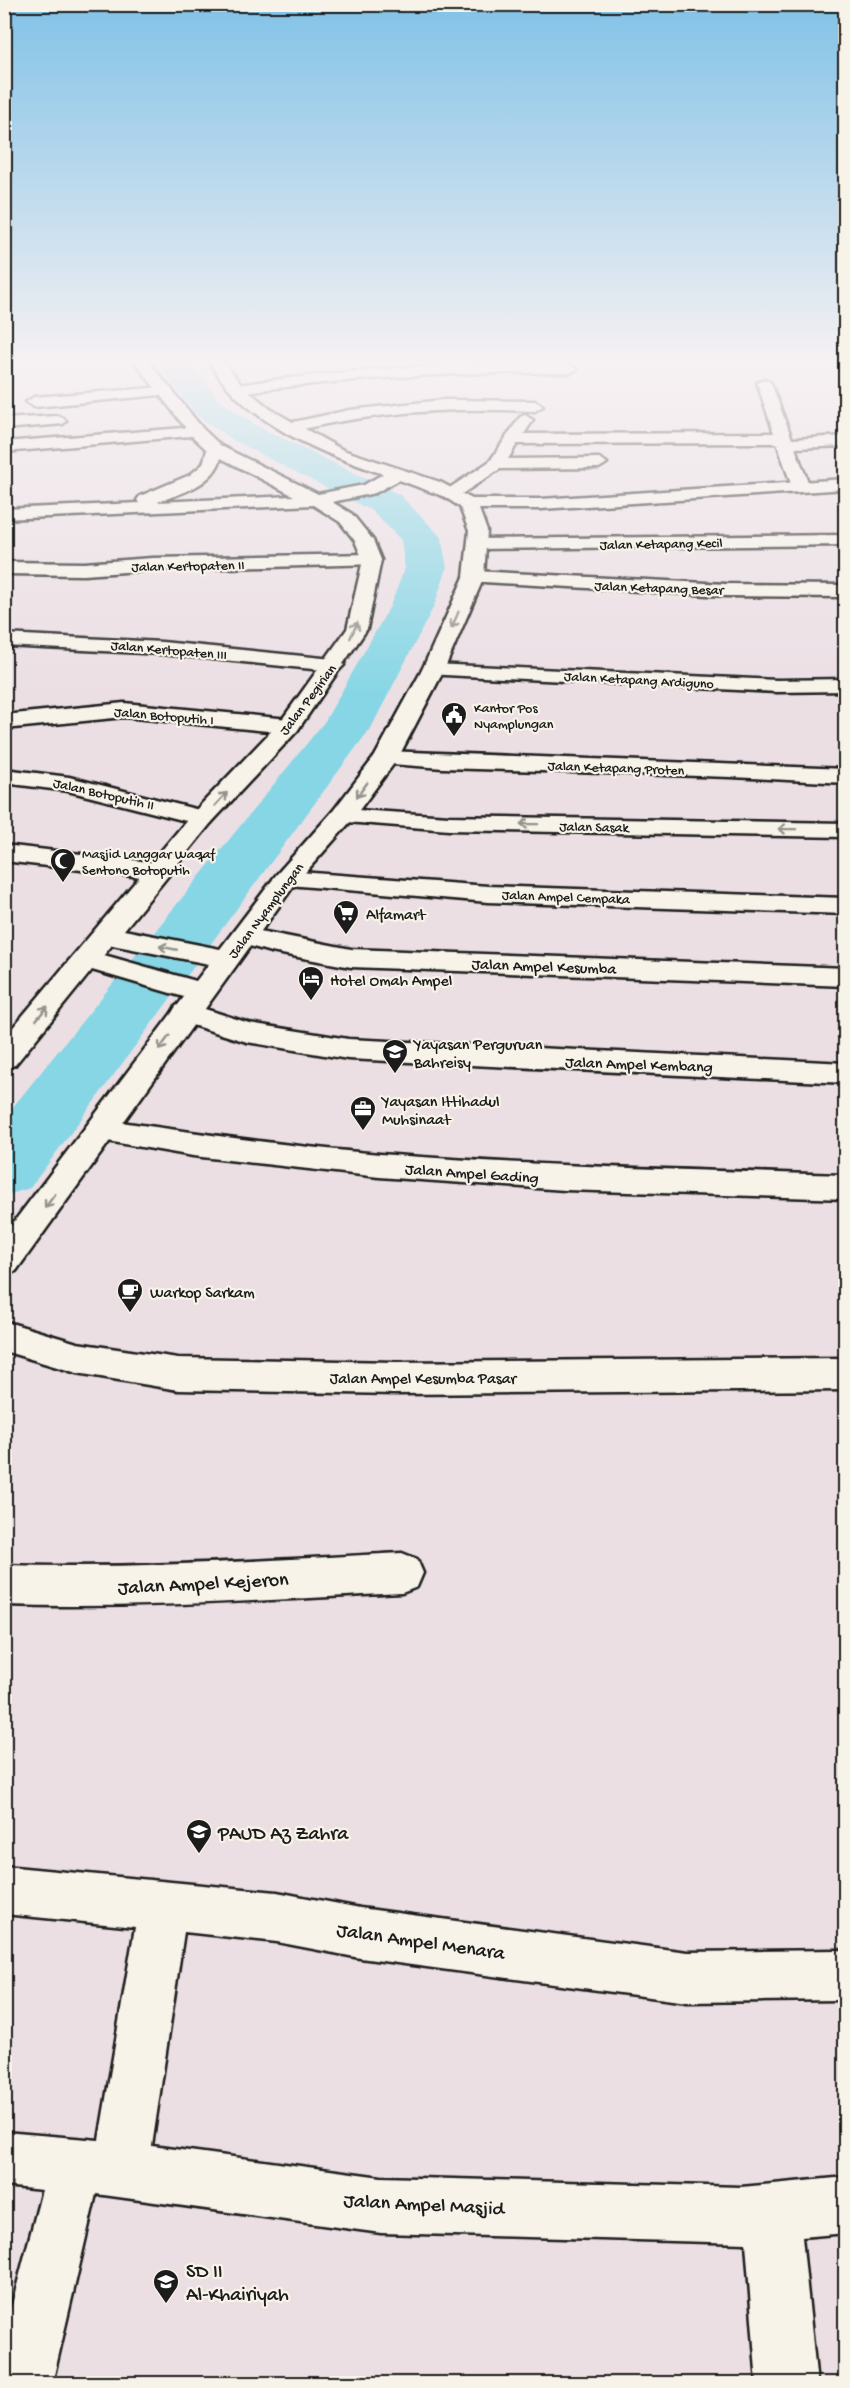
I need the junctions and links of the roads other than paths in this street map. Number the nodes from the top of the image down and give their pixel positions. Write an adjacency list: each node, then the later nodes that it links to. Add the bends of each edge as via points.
1 (201, 472): 12 (street, via 178,488 140,502)
2 (261, 472): 10 (street)
3 (483, 472): 9 (street)
4 (796, 472): 7 (street)
5 (398, 473): 8 (street); 9 (street)
6 (846, 484): 7 (street)
7 (801, 487): 9 (street, via 542,504)
8 (382, 489): 9 (street); 11 (street)
9 (451, 494): 15 (street, Jalan Nyamplungan, via 475,519)
10 (316, 500): 11 (street); 12 (street)
11 (344, 503): 16 (street, via 346,518 364,540)
12 (97, 510): 13 (street)
13 (4, 514)
14 (846, 540): 15 (street, Jalan Ketapang Kecil)
15 (477, 544): 18 (street, Jalan Nyamplungan)
16 (372, 560): 17 (street, Jalan Kertopaten II); 21 (street, Jalan Pegirian, one-way to 16, via 357,630)
17 (4, 568)
18 (474, 577): 19 (street, Jalan Ketapang Besar, via 726,590); 22 (street, Jalan Nyamplungan, one-way to 22)
19 (846, 591)
20 (4, 640): 21 (street, Jalan Kertopaten III, via 162,648)
21 (333, 665): 25 (street, Jalan Pegirian)
22 (433, 670): 23 (street, Jalan Ketapang Ardiguno, via 777,686); 26 (street, Jalan Nyamplungan)
23 (846, 685)
24 (4, 722): 25 (street, Jalan Botoputih I, via 124,710)
25 (288, 726): 30 (street, Jalan Pegirian, one-way to 25)
26 (386, 758): 28 (street, Jalan Ketapang Proten); 29 (street, Jalan Nyamplungan, one-way to 29)
27 (4, 776): 30 (street, Jalan Botoputih II, via 96,789)
28 (846, 776)
29 (342, 816): 31 (street, Jalan Sasak, one-way to 29, via 449,823); 34 (street, Jalan Nyamplungan)
30 (202, 818): 33 (street, Jalan Pegirian)
31 (846, 830)
32 (4, 853): 33 (street)
33 (158, 871): 37 (street, Jalan Pegirian)
34 (286, 879): 35 (street, Jalan Ampel Cempaka, via 488,894); 36 (street, Jalan Nyamplungan)
35 (846, 906)
36 (245, 936): 38 (street, Jalan Nyamplungan); 40 (street, Jalan Ampel Kesumba, via 351,958)
37 (116, 937): 38 (street, one-way to 37); 39 (street, Jalan Pegirian)
38 (219, 958): 41 (street, Jalan Nyamplungan)
39 (98, 962): 41 (street, Jalan Ampel Kembang); 42 (street, Jalan Pegirian, one-way to 39)
40 (846, 977)
41 (187, 997): 43 (street, Jalan Ampel Kembang, via 247,1032 348,1049); 44 (street, Jalan Nyamplungan, one-way to 44)
42 (4, 1058)
43 (846, 1073)
44 (101, 1130): 45 (street, Jalan Ampel Gading, via 206,1148 334,1162 577,1179); 46 (street, Jalan Nyamplungan, one-way to 46)
45 (846, 1187)
46 (4, 1262)
47 (4, 1336): 48 (street, Jalan Ampel Kesumba Pasar, via 77,1358 178,1374 396,1378)
48 (846, 1374)
49 (402, 1573): 50 (street, Jalan Ampel Kejeron, via 205,1584)
50 (4, 1585)
51 (4, 1890): 52 (street, Jalan Ampel Menara)
52 (163, 1906): 53 (street, Jalan Ampel Menara, via 277,1917 360,1934 687,1977); 55 (street)
53 (839, 1975)
54 (4, 2159): 55 (street, Jalan Ampel Masjid)
55 (98, 2167): 57 (street, Jalan Ampel Masjid, via 381,2205); 58 (street)
56 (846, 2205): 57 (street, Jalan Ampel Masjid)
57 (772, 2214): 59 (street)
58 (22, 2384)
59 (787, 2384)

